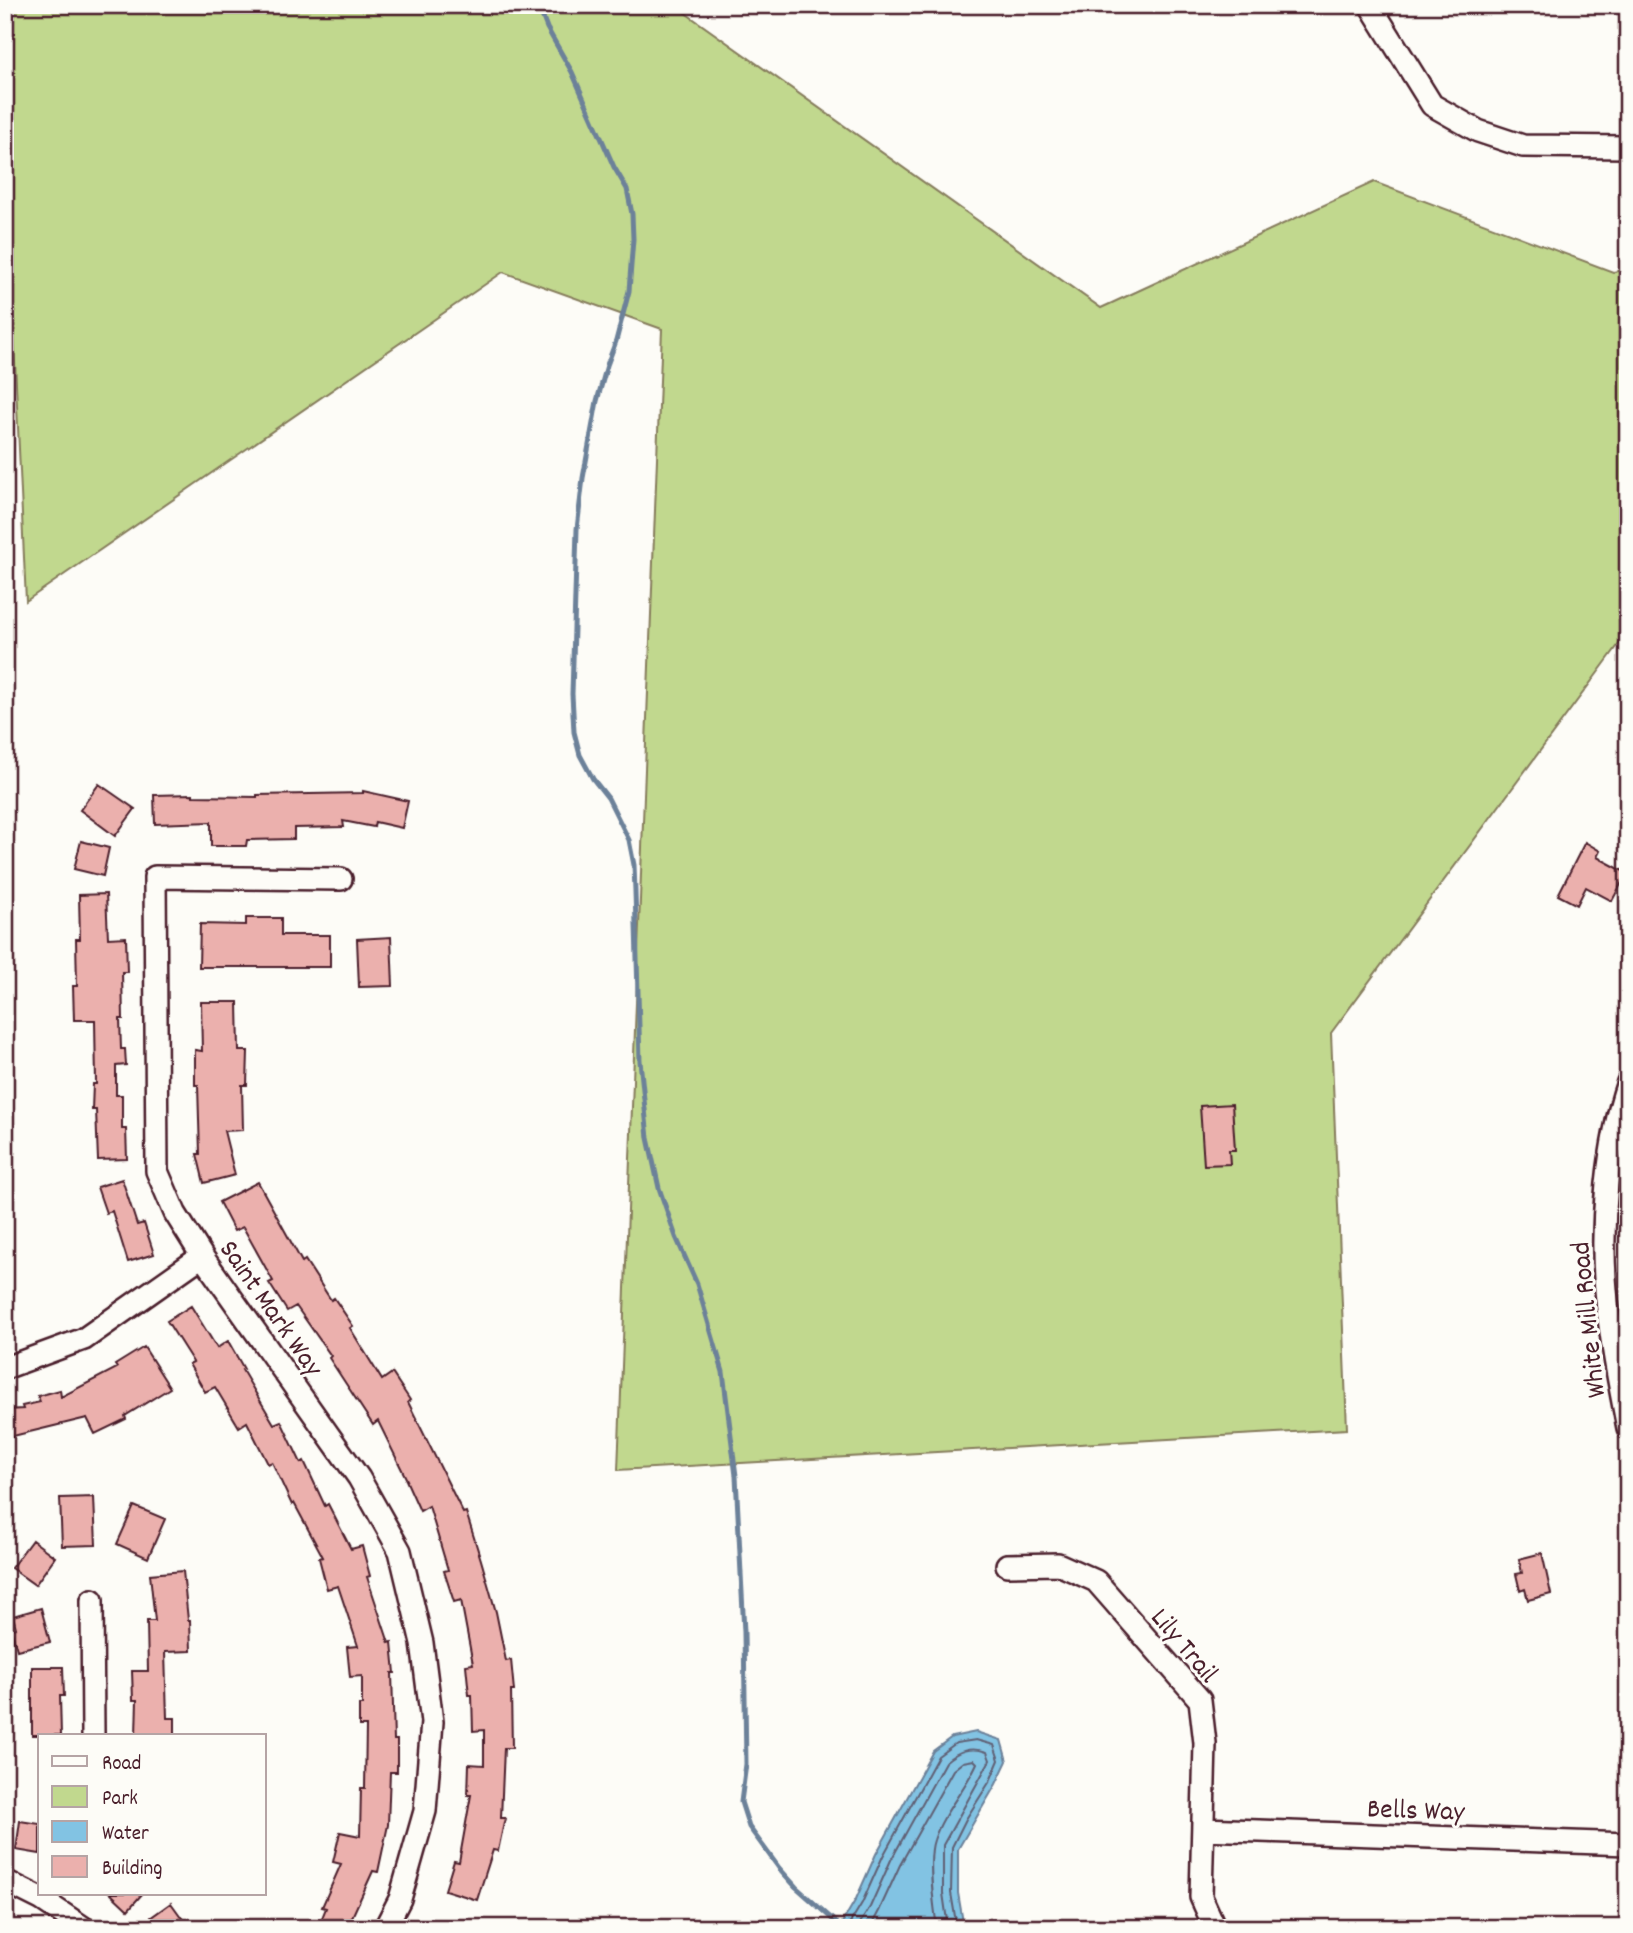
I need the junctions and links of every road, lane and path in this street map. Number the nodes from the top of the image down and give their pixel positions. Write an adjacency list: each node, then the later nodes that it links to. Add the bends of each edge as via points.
1 (1370, 5): 2 (street, via 1432,105 1478,131 1523,146)
2 (1628, 147)
3 (341, 879): 5 (street, Saint Mark Way, via 155,877 157,1171 175,1213)
4 (1628, 1082): 7 (street, White Mill Road, via 1610,1159 1604,1219 1605,1288)
5 (202, 1256): 6 (street, via 84,1339); 17 (street, Saint Mark Way, via 359,1478 400,1551 422,1643 432,1722 425,1811 400,1899)
6 (5, 1368)
7 (1628, 1429)
8 (1007, 1565): 11 (street, Lily Trail, via 1058,1564 1096,1581 1200,1700 1205,1743)
9 (92, 1600): 10 (street)
10 (93, 1734)
11 (1203, 1829): 12 (street, Bells Way); 18 (street, Lily Trail, via 1201,1897)
12 (1628, 1844)
13 (5, 1881): 14 (street)
14 (38, 1893)
15 (58, 1900): 16 (street)
16 (84, 1928)
17 (385, 1928)
18 (1215, 1928)

